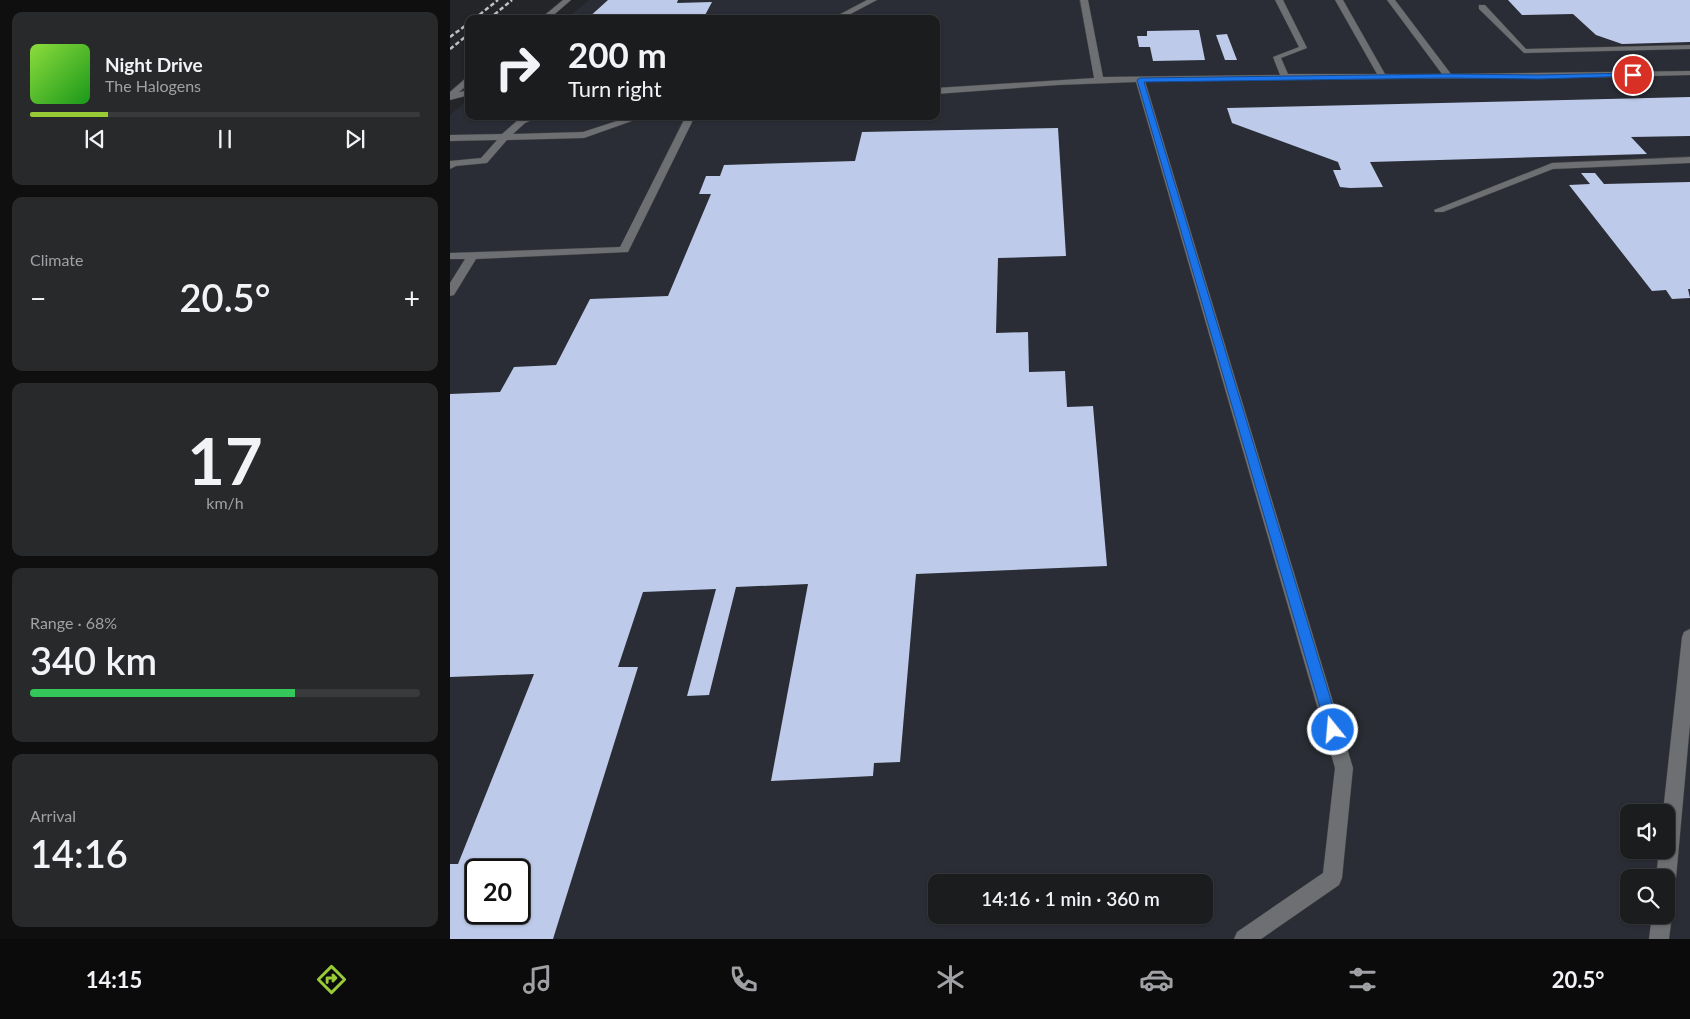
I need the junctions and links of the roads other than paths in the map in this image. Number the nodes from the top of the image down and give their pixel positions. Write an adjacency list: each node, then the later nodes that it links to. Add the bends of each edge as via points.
1 (567, 0): 8 (street)
2 (873, 0): 9 (street)
3 (1084, 0): 15 (street)
4 (1279, 0): 14 (street, via 1303,48 1277,57)
5 (1339, 0): 13 (street)
6 (1391, 0): 12 (street)
7 (1482, 7): 10 (street, via 1524,51)
8 (549, 15)
9 (843, 15)
10 (1690, 47)
11 (1690, 73): 12 (street)
12 (1448, 76): 13 (street)
13 (1383, 77): 14 (street)
14 (1285, 78): 16 (street)
15 (1099, 80): 16 (street); 18 (street)
16 (1140, 80): 35 (street, via 1344,768 1332,878)
17 (465, 84): 20 (street)
18 (940, 91)
19 (465, 93): 20 (street)
20 (450, 97)
21 (525, 120): 24 (street)
22 (630, 120): 24 (street, via 584,135)
23 (689, 120): 30 (street, via 624,250)
24 (504, 137): 25 (street); 27 (street, via 484,161 453,163)
25 (450, 138)
26 (1690, 160): 28 (street, via 1552,166)
27 (450, 166)
28 (1439, 210)
29 (450, 256): 30 (street)
30 (473, 256): 31 (street)
31 (450, 292)
32 (1690, 637): 33 (street)
33 (1667, 869)
34 (1661, 924): 36 (street)
35 (1244, 939)
36 (1659, 939)

